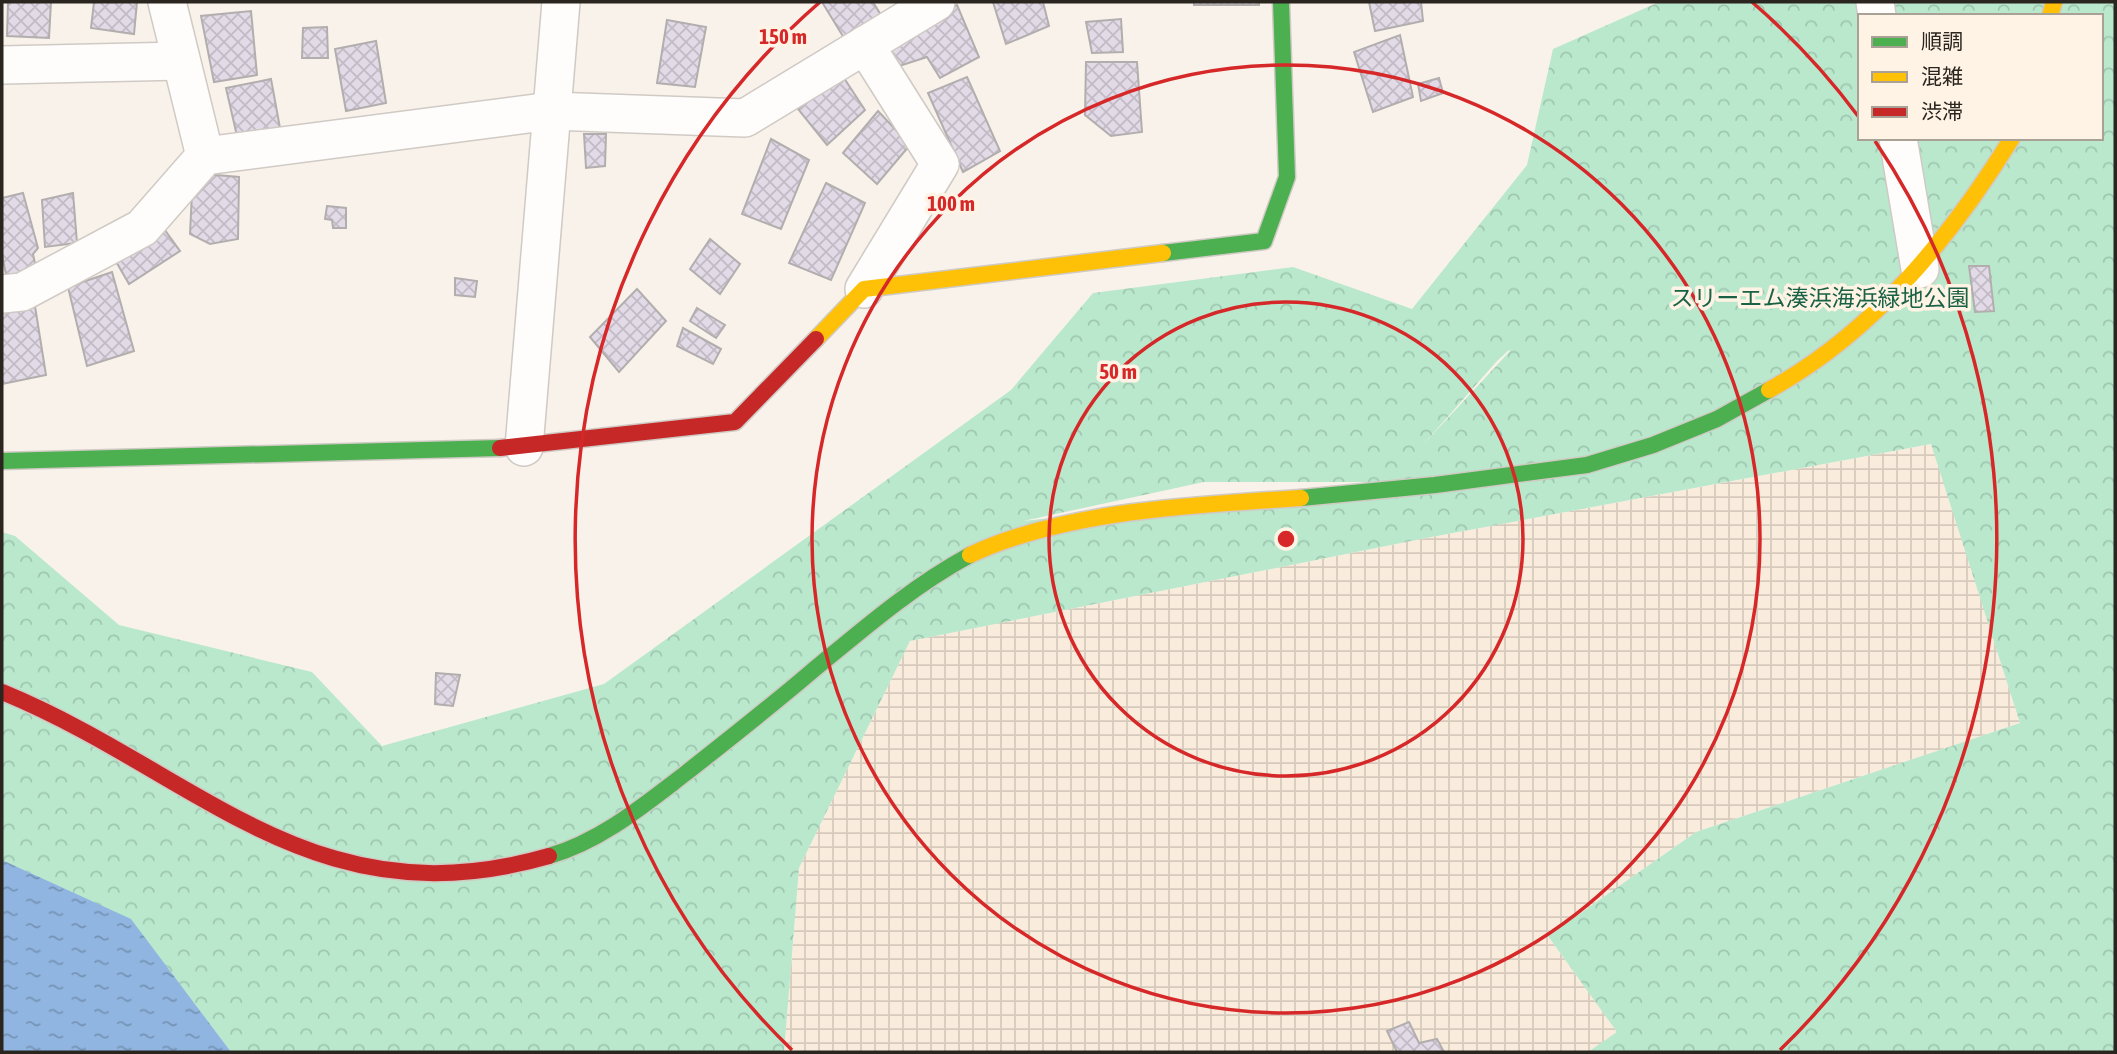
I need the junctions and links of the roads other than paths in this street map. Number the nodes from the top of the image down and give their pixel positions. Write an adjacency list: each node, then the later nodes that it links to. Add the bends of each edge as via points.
1 (167, 2): 6 (street)
2 (561, 2): 8 (street)
3 (936, 2): 5 (street)
4 (1281, 2): 13 (street, via 1287,177 1264,241)
5 (865, 45): 8 (street, via 745,118); 13 (street, via 940,164)
6 (181, 61): 7 (street); 11 (street)
7 (2, 65)
8 (551, 111): 11 (street); 15 (street)
9 (1898, 140): 12 (street)
10 (2011, 140): 12 (street, via 1966,213)
11 (205, 156): 14 (street, via 142,228 22,292)
12 (1920, 269): 17 (street, via 1830,352 1742,407 1647,448 1584,466 1492,478 1360,494 1156,508 996,544 897,600 768,710 645,804 584,843 522,862 457,872 391,869 321,857 190,794 78,726)
13 (864, 289): 15 (street, via 735,422)
14 (2, 294)
15 (524, 447): 16 (street)
16 (2, 461)
17 (2, 692)

